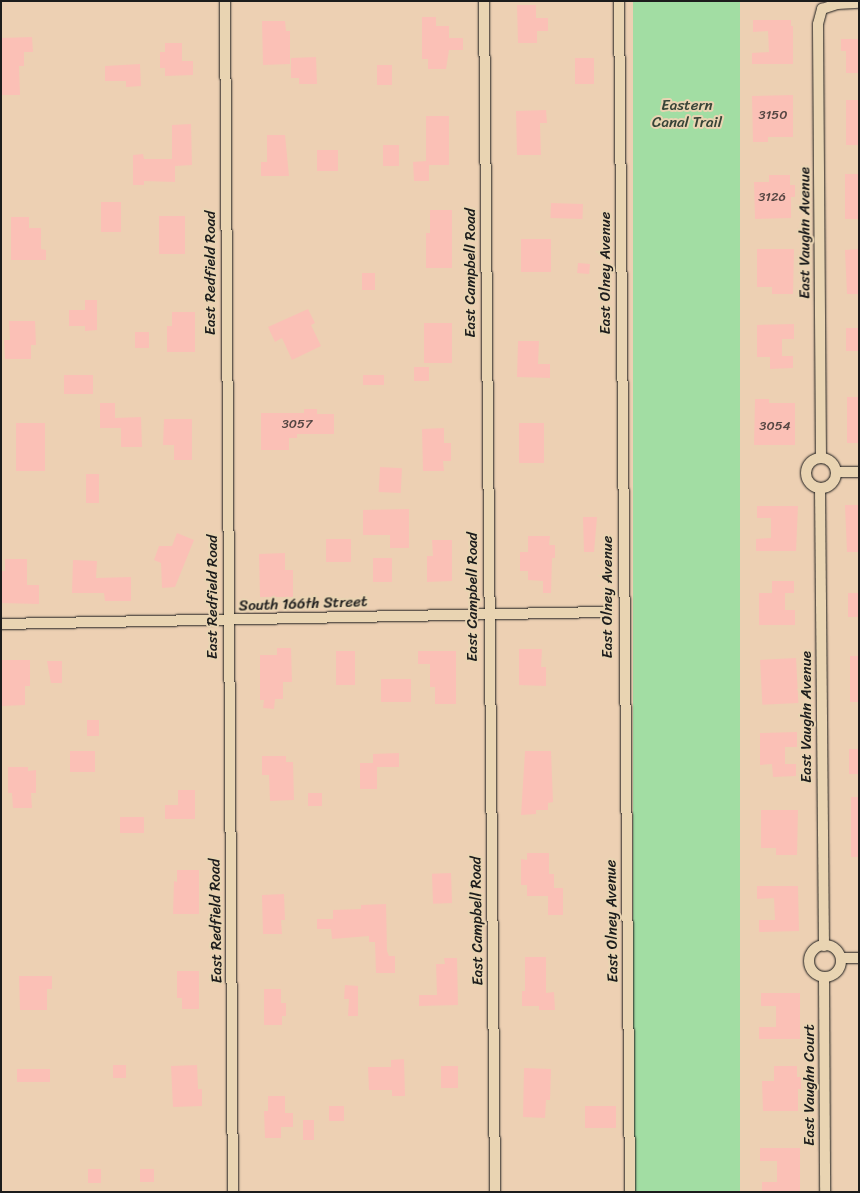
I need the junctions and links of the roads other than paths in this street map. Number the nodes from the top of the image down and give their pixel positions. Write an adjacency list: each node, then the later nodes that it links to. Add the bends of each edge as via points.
1 (226, 1): 11 (street, East Redfield Road)
2 (484, 1): 10 (street, East Campbell Road)
3 (619, 1): 19 (street, East Olney Avenue)
4 (859, 3): 5 (street, East Vaughn Avenue, via 837,4 822,9 818,24)
5 (821, 458): 6 (street, via 833,464); 8 (street, via 811,462 807,470 808,480)
6 (836, 472): 7 (street); 8 (street, via 832,484)
7 (859, 472)
8 (820, 488): 13 (street, East Vaughn Avenue)
9 (606, 612): 10 (street, South 166th Street)
10 (488, 614): 11 (street, South 166th Street); 18 (street, East Campbell Road)
11 (228, 620): 12 (street, South 166th Street); 17 (street, East Redfield Road)
12 (1, 624)
13 (824, 946): 14 (street, via 834,948); 16 (street, via 814,950 810,959 812,969)
14 (840, 958): 15 (street); 16 (street, via 837,972)
15 (859, 958)
16 (824, 977): 20 (street, East Vaughn Court)
17 (233, 1192)
18 (495, 1192)
19 (630, 1192)
20 (826, 1192)

